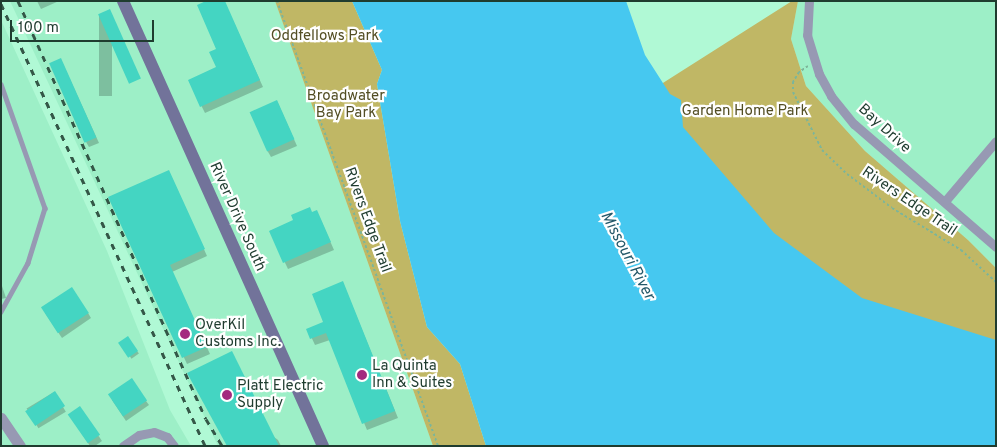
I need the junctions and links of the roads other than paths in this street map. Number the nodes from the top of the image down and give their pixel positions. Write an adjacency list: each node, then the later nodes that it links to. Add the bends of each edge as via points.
1 (123, 1): 13 (main road, River Drive South)
2 (809, 1): 5 (street, Bay Drive, via 807,35 831,96 854,124)
3 (1, 84): 7 (lane, via 45,208 28,262)
4 (996, 141): 5 (street)
5 (946, 200): 6 (street, Bay Drive)
6 (996, 247)
7 (1, 312)
8 (1, 418): 9 (street)
9 (5, 433): 10 (street)
10 (20, 446)
11 (123, 446): 12 (street, via 139,435 154,432 167,437)
12 (174, 446)
13 (323, 446)

